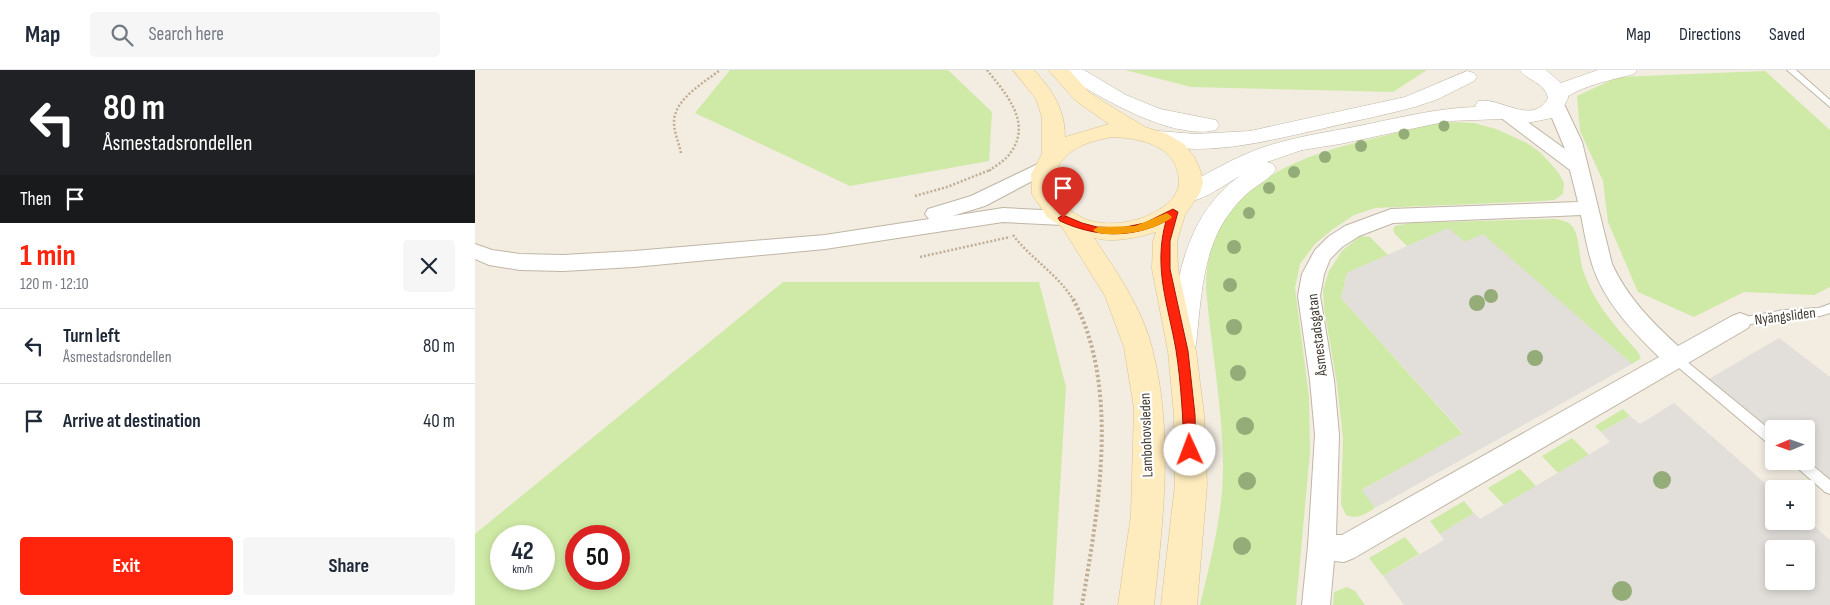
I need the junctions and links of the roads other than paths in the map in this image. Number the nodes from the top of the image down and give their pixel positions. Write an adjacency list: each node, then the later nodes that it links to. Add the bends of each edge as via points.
1 (1023, 70): 14 (main road, via 1051,106 1055,130)
2 (1058, 70): 12 (main road, via 1083,97 1109,116)
3 (1070, 70): 11 (street, via 1138,110 1177,121 1241,126)
4 (1530, 70): 8 (street, via 1545,77)
5 (1627, 70): 8 (street, via 1577,82)
6 (1791, 70): 9 (lane)
7 (1471, 73): 10 (street, via 1466,86 1472,97); 11 (street, via 1411,102)
8 (1557, 99): 10 (street, via 1548,112 1534,116); 15 (street)
9 (1830, 104)
10 (1503, 114): 13 (street, via 1448,114); 15 (street)
11 (1307, 124): 12 (street, via 1250,138 1196,141)
12 (1150, 135): 14 (main road, via 1112,130 1093,133 1065,144); 16 (main road, via 1173,147 1188,164 1191,177)
13 (1340, 137): 16 (street, via 1300,144 1247,162); 23 (street, via 1291,156 1249,179 1215,214 1203,235 1196,263)
14 (1048, 161): 18 (main road, via 1040,182 1044,197 1055,212); 19 (street, via 1007,188 978,201)
15 (1579, 167): 17 (street)
16 (1181, 204): 18 (main road, via 1148,226 1121,231 1097,230); 23 (main road, via 1165,241 1165,269)
17 (1590, 208): 24 (street, via 1602,264 1610,283 1641,326); 28 (street, Åsmestadsgatan, via 1391,216 1352,231 1322,255 1313,274 1309,296 1327,435)
18 (1067, 220): 19 (street, via 1014,215); 29 (main road, Lambohovsleden, via 1117,294 1138,347 1147,400 1147,515)
19 (825, 242): 20 (street, via 720,253 563,263 520,262 489,257)
20 (475, 251)
21 (1830, 308): 22 (lane, Nyängsliden)
22 (1740, 322): 24 (street)
23 (1182, 351): 30 (main road, via 1189,415 1191,485)
24 (1677, 359): 25 (lane); 28 (street, via 1344,549)
25 (1765, 433)
26 (1809, 470): 27 (lane)
27 (1830, 488)
28 (1322, 546): 31 (street, Åsmestadsgatan)
29 (1136, 605)
30 (1179, 605)
31 (1316, 605)

